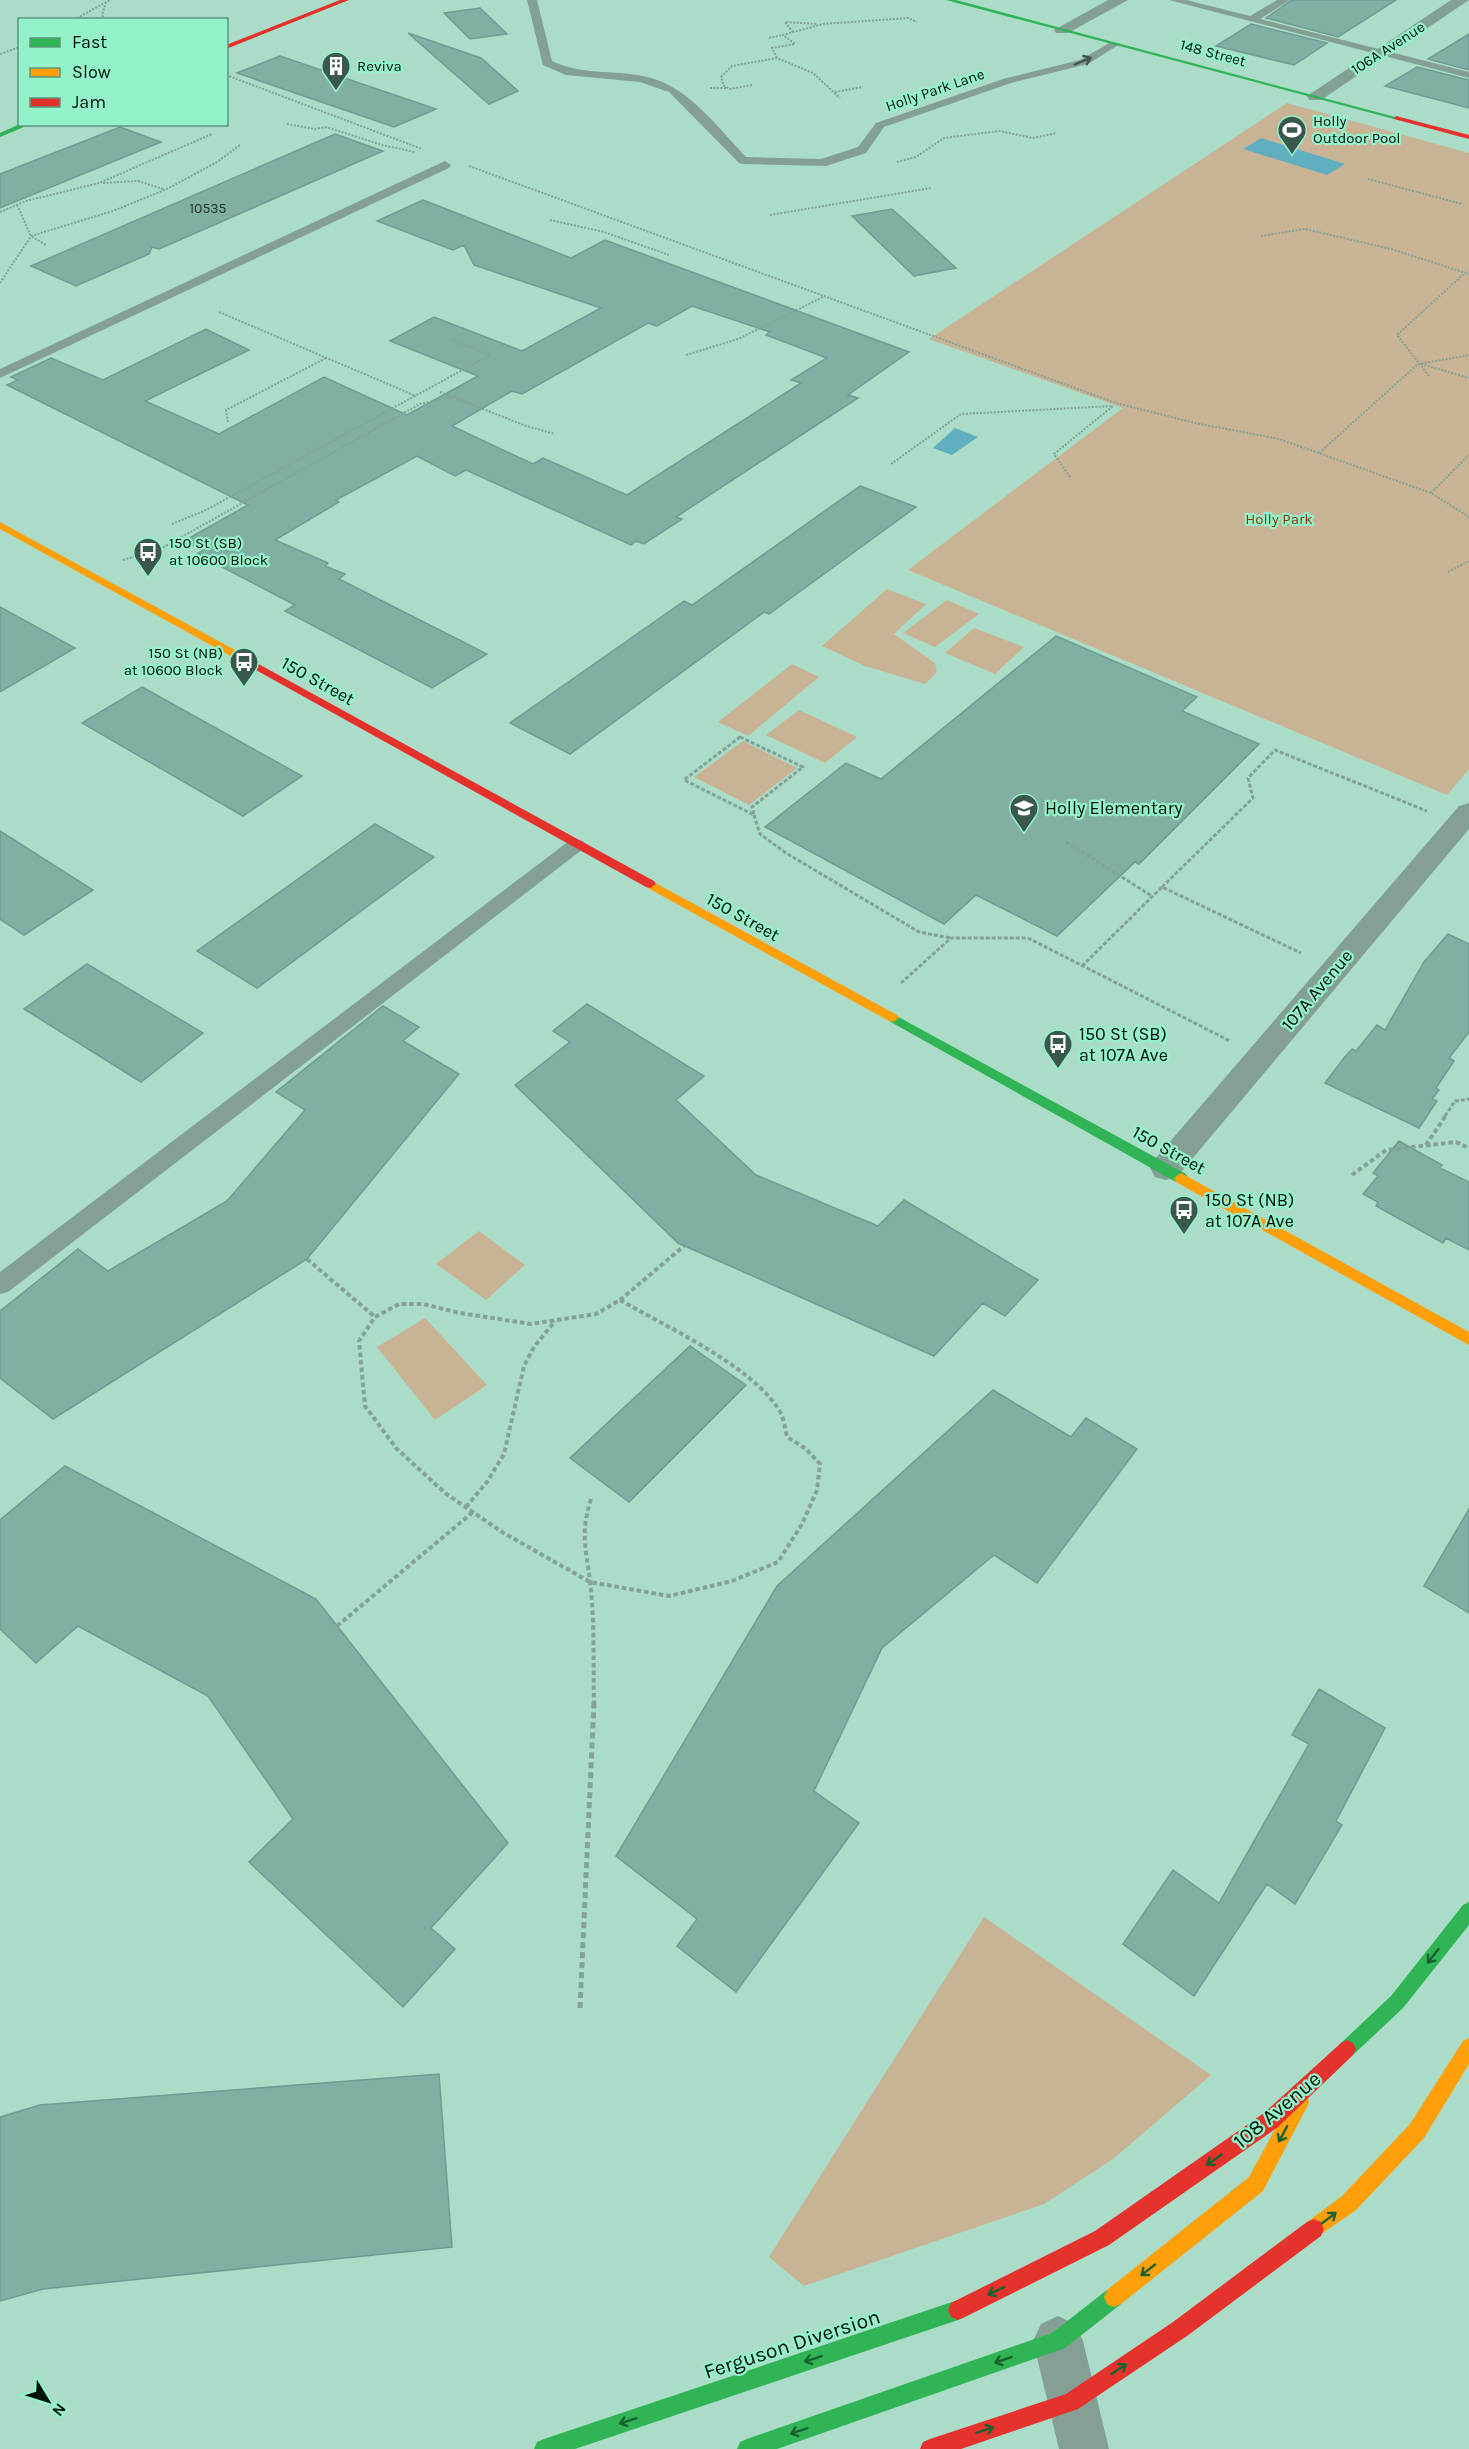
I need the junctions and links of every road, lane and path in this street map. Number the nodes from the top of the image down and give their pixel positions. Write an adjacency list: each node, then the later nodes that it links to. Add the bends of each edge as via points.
1 (111, 0): 9 (path)
2 (346, 0): 21 (main road)
3 (532, 0): 26 (lane, Holly Park Lane, via 547,63 566,72 642,79 673,90 743,160 822,163 853,155 862,150 880,125 1007,81)
4 (949, 0): 15 (main road, 148 Street)
5 (1120, 0): 15 (street)
6 (1174, 0): 12 (lane)
7 (1285, 0): 12 (lane)
8 (1461, 0): 23 (street, 106A Avenue)
9 (106, 2): 10 (path); 11 (path)
10 (78, 18)
11 (104, 18)
12 (1251, 20): 23 (lane)
13 (917, 22): 14 (path, via 908,18)
14 (822, 24): 16 (path); 16 (path, via 785,22)
15 (1062, 30): 19 (main road, 148 Street)
16 (793, 32): 17 (path)
17 (783, 35): 18 (path); 25 (path, via 795,44 772,48)
18 (769, 38)
19 (1097, 39): 20 (main road, 148 Street); 26 (lane)
20 (1115, 44): 26 (lane, Holly Park Lane, one-way to 20, via 1084,62); 32 (main road, 148 Street)
21 (228, 46)
22 (18, 48): 24 (path)
23 (1381, 53): 27 (lane); 32 (street, 106A Avenue)
24 (0, 54)
25 (777, 58): 29 (path, via 732,66 721,77 730,89); 31 (path, via 813,73)
26 (1049, 71)
27 (1469, 75)
28 (228, 76): 34 (path, via 422,148 413,152 326,127)
29 (752, 85)
30 (863, 87): 31 (path)
31 (834, 92): 33 (path)
32 (1315, 96): 39 (main road, 148 Street)
33 (840, 98)
34 (287, 124)
35 (23, 126): 37 (main road)
36 (1057, 133): 41 (path, via 1033,138 999,131 944,138 915,157)
37 (0, 135)
38 (212, 135): 45 (path)
39 (1469, 137)
40 (240, 145): 47 (path)
41 (897, 162)
42 (464, 164): 59 (path)
43 (445, 165): 66 (lane)
44 (1368, 179): 48 (path)
45 (99, 183): 47 (path, via 138,181); 49 (path)
46 (932, 188): 51 (path)
47 (164, 189): 54 (path)
48 (1462, 204)
49 (17, 205): 50 (path); 54 (path)
50 (0, 212)
51 (770, 215)
52 (550, 220): 56 (path, via 604,232)
53 (1261, 236): 57 (path, via 1305,229 1391,249)
54 (31, 237): 55 (path); 58 (path)
55 (46, 245)
56 (669, 255)
57 (1467, 273): 65 (path, via 1397,335)
58 (0, 283)
59 (825, 296): 62 (path, via 738,339); 72 (path)
60 (219, 312): 64 (path)
61 (452, 340): 70 (path, via 490,355)
62 (686, 355)
63 (1469, 355): 65 (path)
64 (326, 357): 70 (path); 73 (path, via 226,410)
65 (1418, 364): 67 (path); 68 (path); 75 (path)
66 (0, 374)
67 (1429, 376)
68 (1469, 378)
69 (440, 392): 71 (path)
70 (416, 396): 81 (path, via 206,510)
71 (456, 396): 74 (path); 83 (path, via 420,404 160,549)
72 (1115, 405): 75 (path, via 1271,437); 77 (path, via 961,414); 78 (path, via 1054,454)
73 (228, 422)
74 (555, 434)
75 (1319, 453): 79 (path)
76 (1469, 455): 79 (path)
77 (891, 464)
78 (1070, 477)
79 (1431, 494): 80 (path)
80 (1469, 517)
81 (172, 524)
82 (0, 525): 90 (main road, 150 Street)
83 (123, 560)
84 (1469, 561): 85 (path)
85 (1448, 572)
86 (1427, 811): 91 (path, via 1275,750 1248,777 1253,798)
87 (1469, 812): 103 (street, 107A Avenue)
88 (754, 815): 88 (path, via 752,807 803,767 740,737 684,780); 93 (path, via 760,834 786,853 919,932)
89 (1065, 842): 92 (path)
90 (576, 845): 103 (main road, 150 Street); 107 (lane)
91 (1162, 886): 92 (path); 94 (path)
92 (1152, 896): 95 (path)
93 (951, 938): 95 (path, via 1028,938); 96 (path)
94 (1301, 952)
95 (1082, 966): 98 (path)
96 (901, 983)
97 (1134, 984): 98 (path)
98 (1129, 990): 99 (path)
99 (1237, 1045)
100 (1469, 1099): 101 (path, via 1455,1101)
101 (1425, 1145): 102 (path, via 1456,1142); 104 (path, via 1386,1150)
102 (1469, 1148)
103 (1166, 1168): 111 (main road, 150 Street)
104 (1352, 1175)
105 (684, 1246): 108 (path)
106 (307, 1258): 109 (path)
107 (0, 1285)
108 (620, 1300): 110 (path, via 596,1314); 115 (path, via 761,1388 780,1411 787,1437 820,1464 813,1499 778,1562 732,1581 669,1596)
109 (375, 1317): 110 (path, via 399,1304 423,1304 498,1321 531,1324); 113 (path, via 359,1341 365,1406 396,1448)
110 (556, 1320): 113 (path, via 524,1364 510,1436 498,1466)
111 (1469, 1340)
112 (591, 1499): 115 (path, via 584,1521 583,1548)
113 (465, 1507): 114 (path)
114 (473, 1512): 115 (path); 116 (path)
115 (590, 1582): 118 (path, via 594,1707)
116 (337, 1626)
117 (1469, 1911): 120 (main road, 108 Avenue, one-way to 120, via 1397,2002)
118 (580, 2008)
119 (1469, 2048): 123 (main road, one-way to 119, via 1180,2329 1349,2203 1417,2131)
120 (1311, 2083): 121 (main road, 108 Avenue, one-way to 121, via 1271,2120 1131,2219); 122 (main road, one-way to 122, via 1256,2184)
121 (1048, 2266): 124 (main road, Ferguson Diversion, one-way to 124, via 954,2312)
122 (1058, 2341): 123 (street); 125 (main road, one-way to 125)
123 (1071, 2402): 126 (main road, one-way to 123); 127 (street)
124 (544, 2449)
125 (747, 2449)
126 (930, 2449)
127 (1084, 2449)

